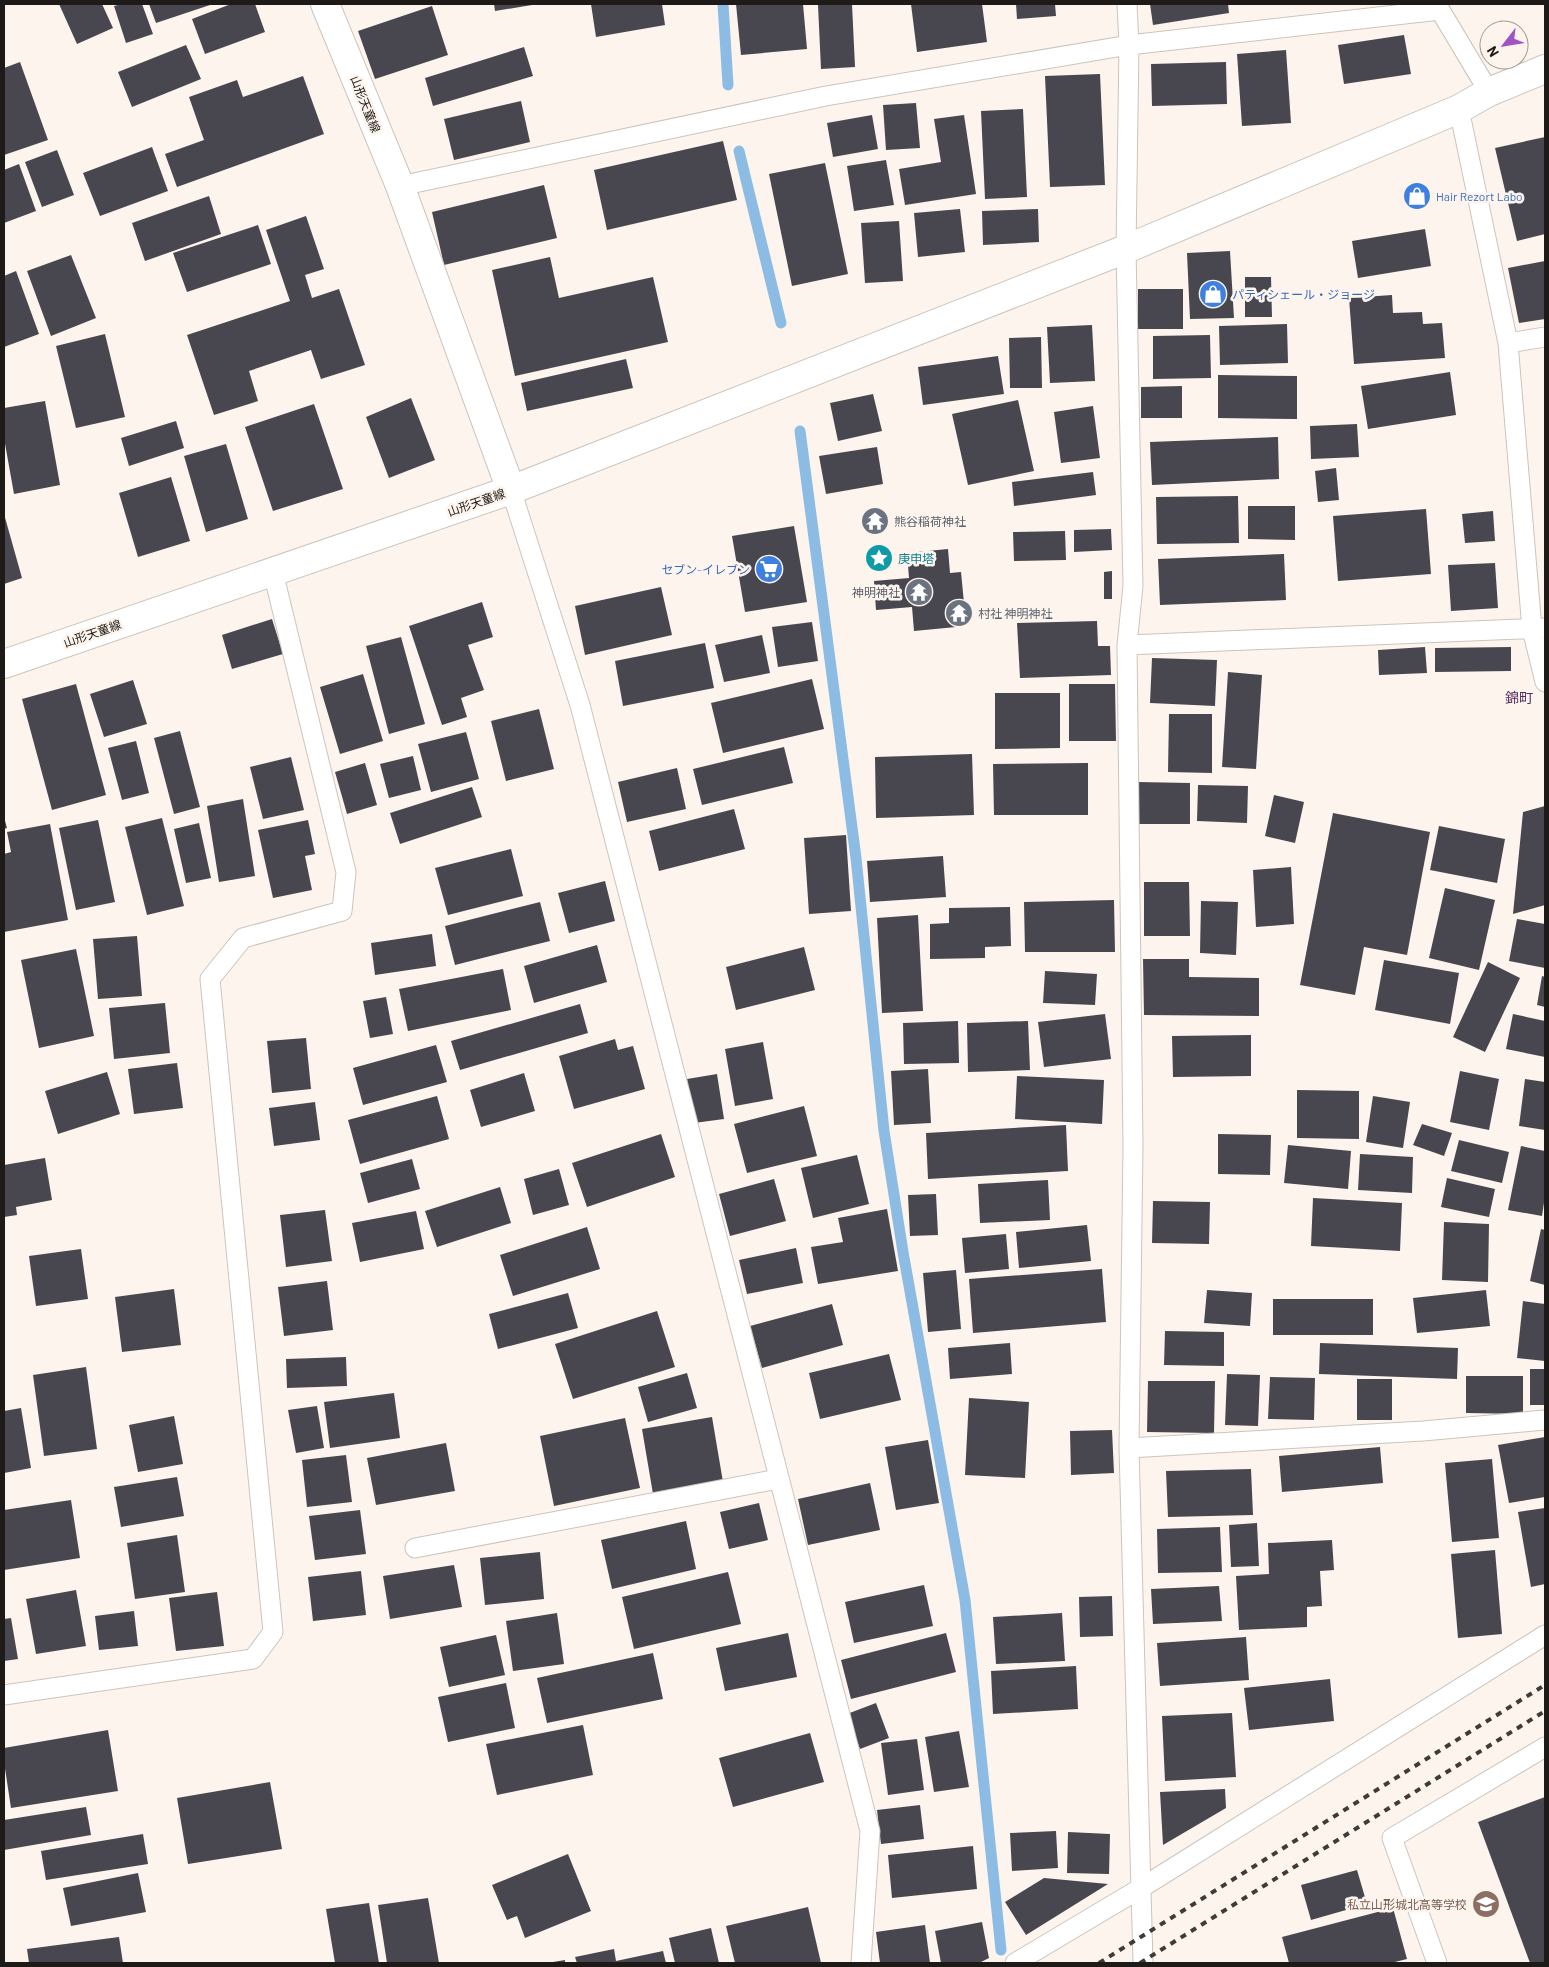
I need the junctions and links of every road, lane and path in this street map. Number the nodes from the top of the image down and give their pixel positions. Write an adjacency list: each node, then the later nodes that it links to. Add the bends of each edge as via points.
1 (325, 4): 7 (street, 山形天童線)
2 (1127, 4): 3 (lane)
3 (1129, 45): 5 (lane, via 1440,10); 7 (lane, via 826,96); 8 (lane)
4 (1545, 69): 5 (street)
5 (1489, 92): 6 (street)
6 (1459, 109): 8 (street); 10 (lane)
7 (400, 186): 11 (street, 山形天童線)
8 (1126, 249): 11 (street); 14 (lane, via 1133,586)
9 (1545, 337): 10 (lane)
10 (1508, 343): 13 (lane)
11 (511, 490): 12 (street, 山形天童線); 19 (lane, via 580,705)
12 (272, 572): 15 (street, 山形天童線); 22 (lane, via 346,872 342,911 243,938 210,979 273,1632 253,1659)
13 (1538, 629): 14 (lane); 16 (lane)
14 (1127, 646): 18 (lane, via 1133,1146)
15 (4, 664)
16 (1545, 682)
17 (1545, 1420): 18 (lane, via 1423,1431)
18 (1129, 1448): 24 (lane)
19 (778, 1479): 20 (lane); 25 (lane, via 870,1831)
20 (415, 1548)
21 (1545, 1635): 24 (lane)
22 (4, 1695)
23 (1545, 1747): 28 (lane, via 1392,1838)
24 (1141, 1888): 26 (lane); 27 (lane)
25 (861, 1963)
26 (1015, 1963)
27 (1144, 1963)
28 (1437, 1963)

